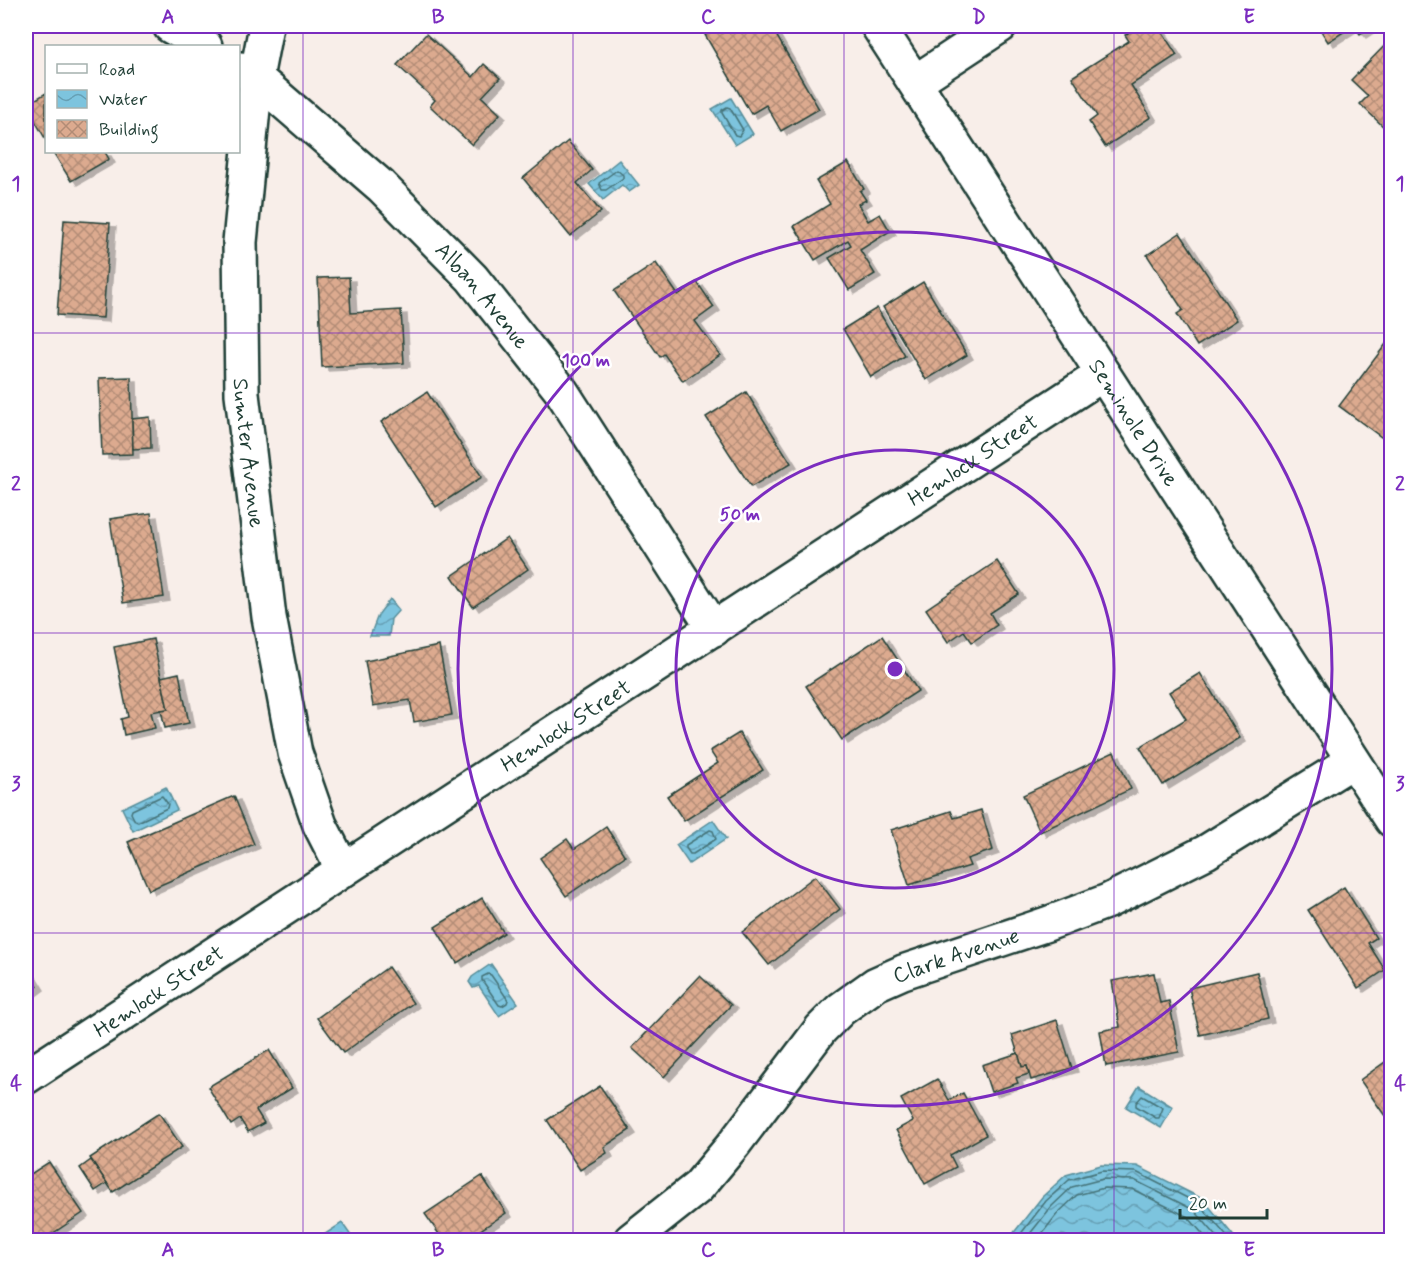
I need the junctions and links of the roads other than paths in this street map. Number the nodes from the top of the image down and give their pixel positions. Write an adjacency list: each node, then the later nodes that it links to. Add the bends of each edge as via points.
1 (170, 26): 5 (street)
2 (266, 26): 6 (street, Sumter Avenue)
3 (878, 26): 7 (street, Seminole Drive)
4 (1000, 26): 7 (street)
5 (202, 45)
6 (247, 73): 9 (street, Alban Avenue, via 381,186 472,278 562,392); 12 (street, Sumter Avenue, via 240,242 242,394 269,617 295,753 320,825)
7 (915, 82): 8 (street, Seminole Drive)
8 (1103, 374): 9 (street, Hemlock Street); 10 (street, Seminole Drive)
9 (714, 629): 12 (street, Hemlock Street)
10 (1353, 761): 11 (street, Seminole Drive); 14 (street, Clark Avenue, via 1206,852 1108,901 876,984 821,1029 698,1187)
11 (1392, 820)
12 (343, 870): 13 (street, Hemlock Street)
13 (26, 1077)
14 (631, 1240)

